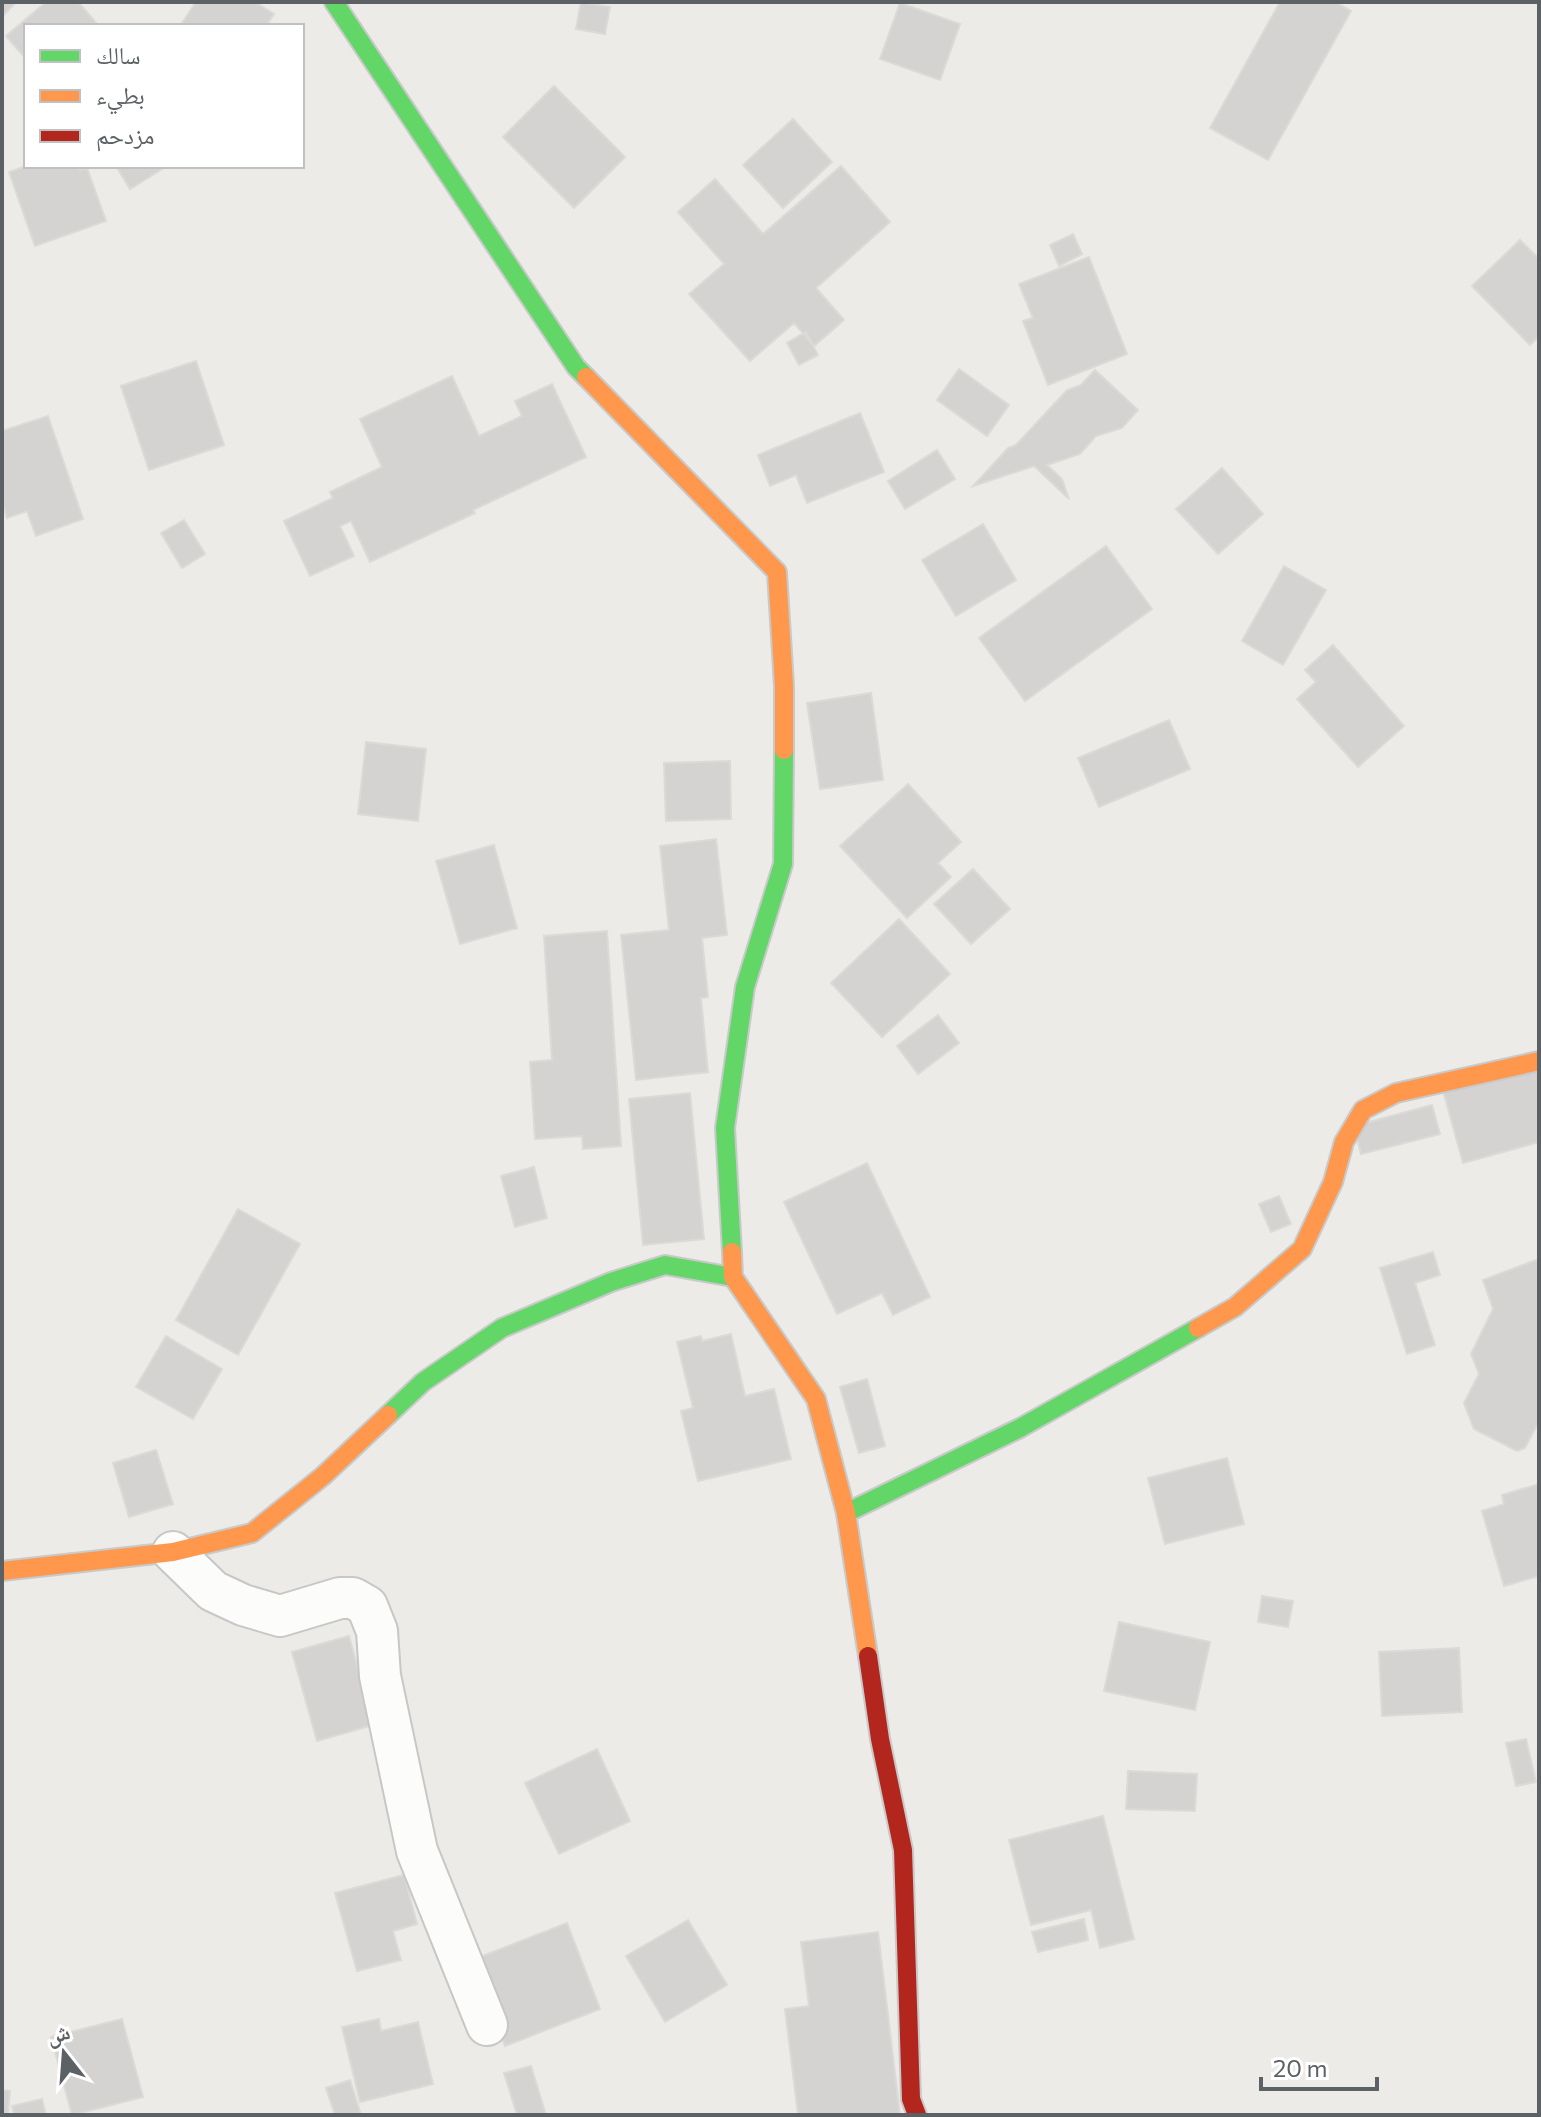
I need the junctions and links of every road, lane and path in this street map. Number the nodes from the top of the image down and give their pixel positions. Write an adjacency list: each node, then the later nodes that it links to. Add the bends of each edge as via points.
1 (334, 2): 3 (street, via 576,367 777,572 784,686 783,864 745,987 725,1128)
2 (1539, 1061): 4 (street, via 1396,1093 1363,1110 1344,1142 1333,1182 1302,1249 1235,1307 1020,1428)
3 (733, 1277): 4 (street, via 816,1399); 5 (street, via 665,1265 502,1328 423,1382 323,1476 252,1533)
4 (846, 1513): 8 (street, via 880,1739 903,1850 911,2099)
5 (173, 1552): 6 (street); 7 (street, via 213,1591 280,1616 340,1598 367,1606 377,1631 380,1676 417,1851)
6 (2, 1571)
7 (487, 2025)
8 (917, 2115)

